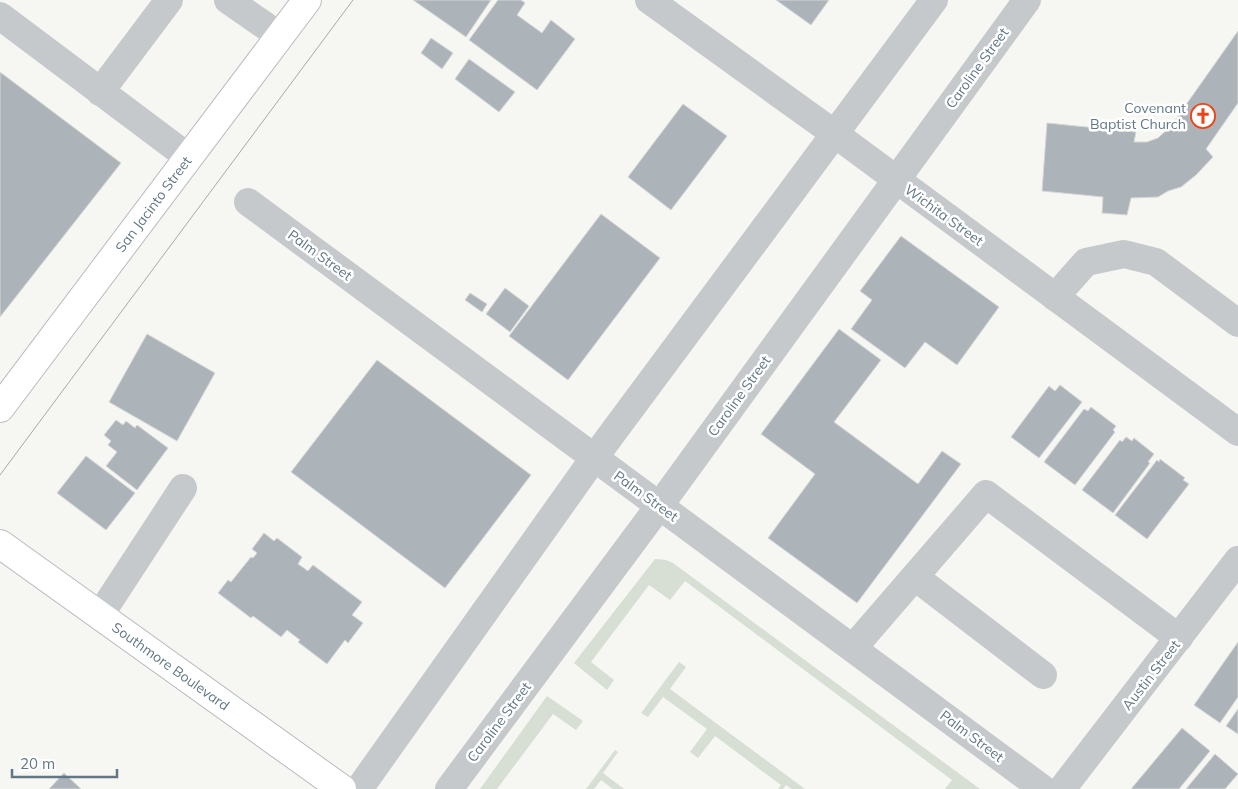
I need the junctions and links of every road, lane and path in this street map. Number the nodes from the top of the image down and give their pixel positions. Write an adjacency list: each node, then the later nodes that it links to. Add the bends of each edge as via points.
1 (169, 0): 9 (street)
2 (228, 0): 8 (street)
3 (307, 0): 8 (main road, San Jacinto Street)
4 (649, 0): 10 (street, Wichita Street)
5 (934, 0): 10 (street)
6 (1027, 0): 12 (street, Caroline Street)
7 (0, 16): 9 (street)
8 (280, 36): 11 (main road, San Jacinto Street)
9 (100, 92): 11 (street)
10 (835, 134): 12 (street, Wichita Street); 18 (street)
11 (188, 157): 16 (main road, San Jacinto Street)
12 (896, 180): 14 (street, Wichita Street); 20 (street, Caroline Street)
13 (248, 202): 18 (street, Palm Street)
14 (1055, 297): 15 (street, via 1086,262 1124,254 1156,262); 17 (street, Wichita Street)
15 (1238, 323)
16 (0, 408)
17 (1238, 432)
18 (594, 458): 20 (street, Palm Street); 29 (street)
19 (184, 488): 24 (street)
20 (660, 506): 26 (street, Palm Street); 30 (street, Caroline Street)
21 (0, 544): 24 (main road, Southmore Boulevard)
22 (1238, 560): 25 (street, Austin Street)
23 (915, 577): 25 (street, via 986,494); 26 (street); 27 (street)
24 (100, 615): 28 (main road, Southmore Boulevard)
25 (1179, 638): 32 (street, Austin Street)
26 (853, 648): 31 (street, Palm Street)
27 (1043, 675)
28 (342, 789)
29 (359, 789)
30 (448, 789)
31 (1043, 789)
32 (1062, 789)

